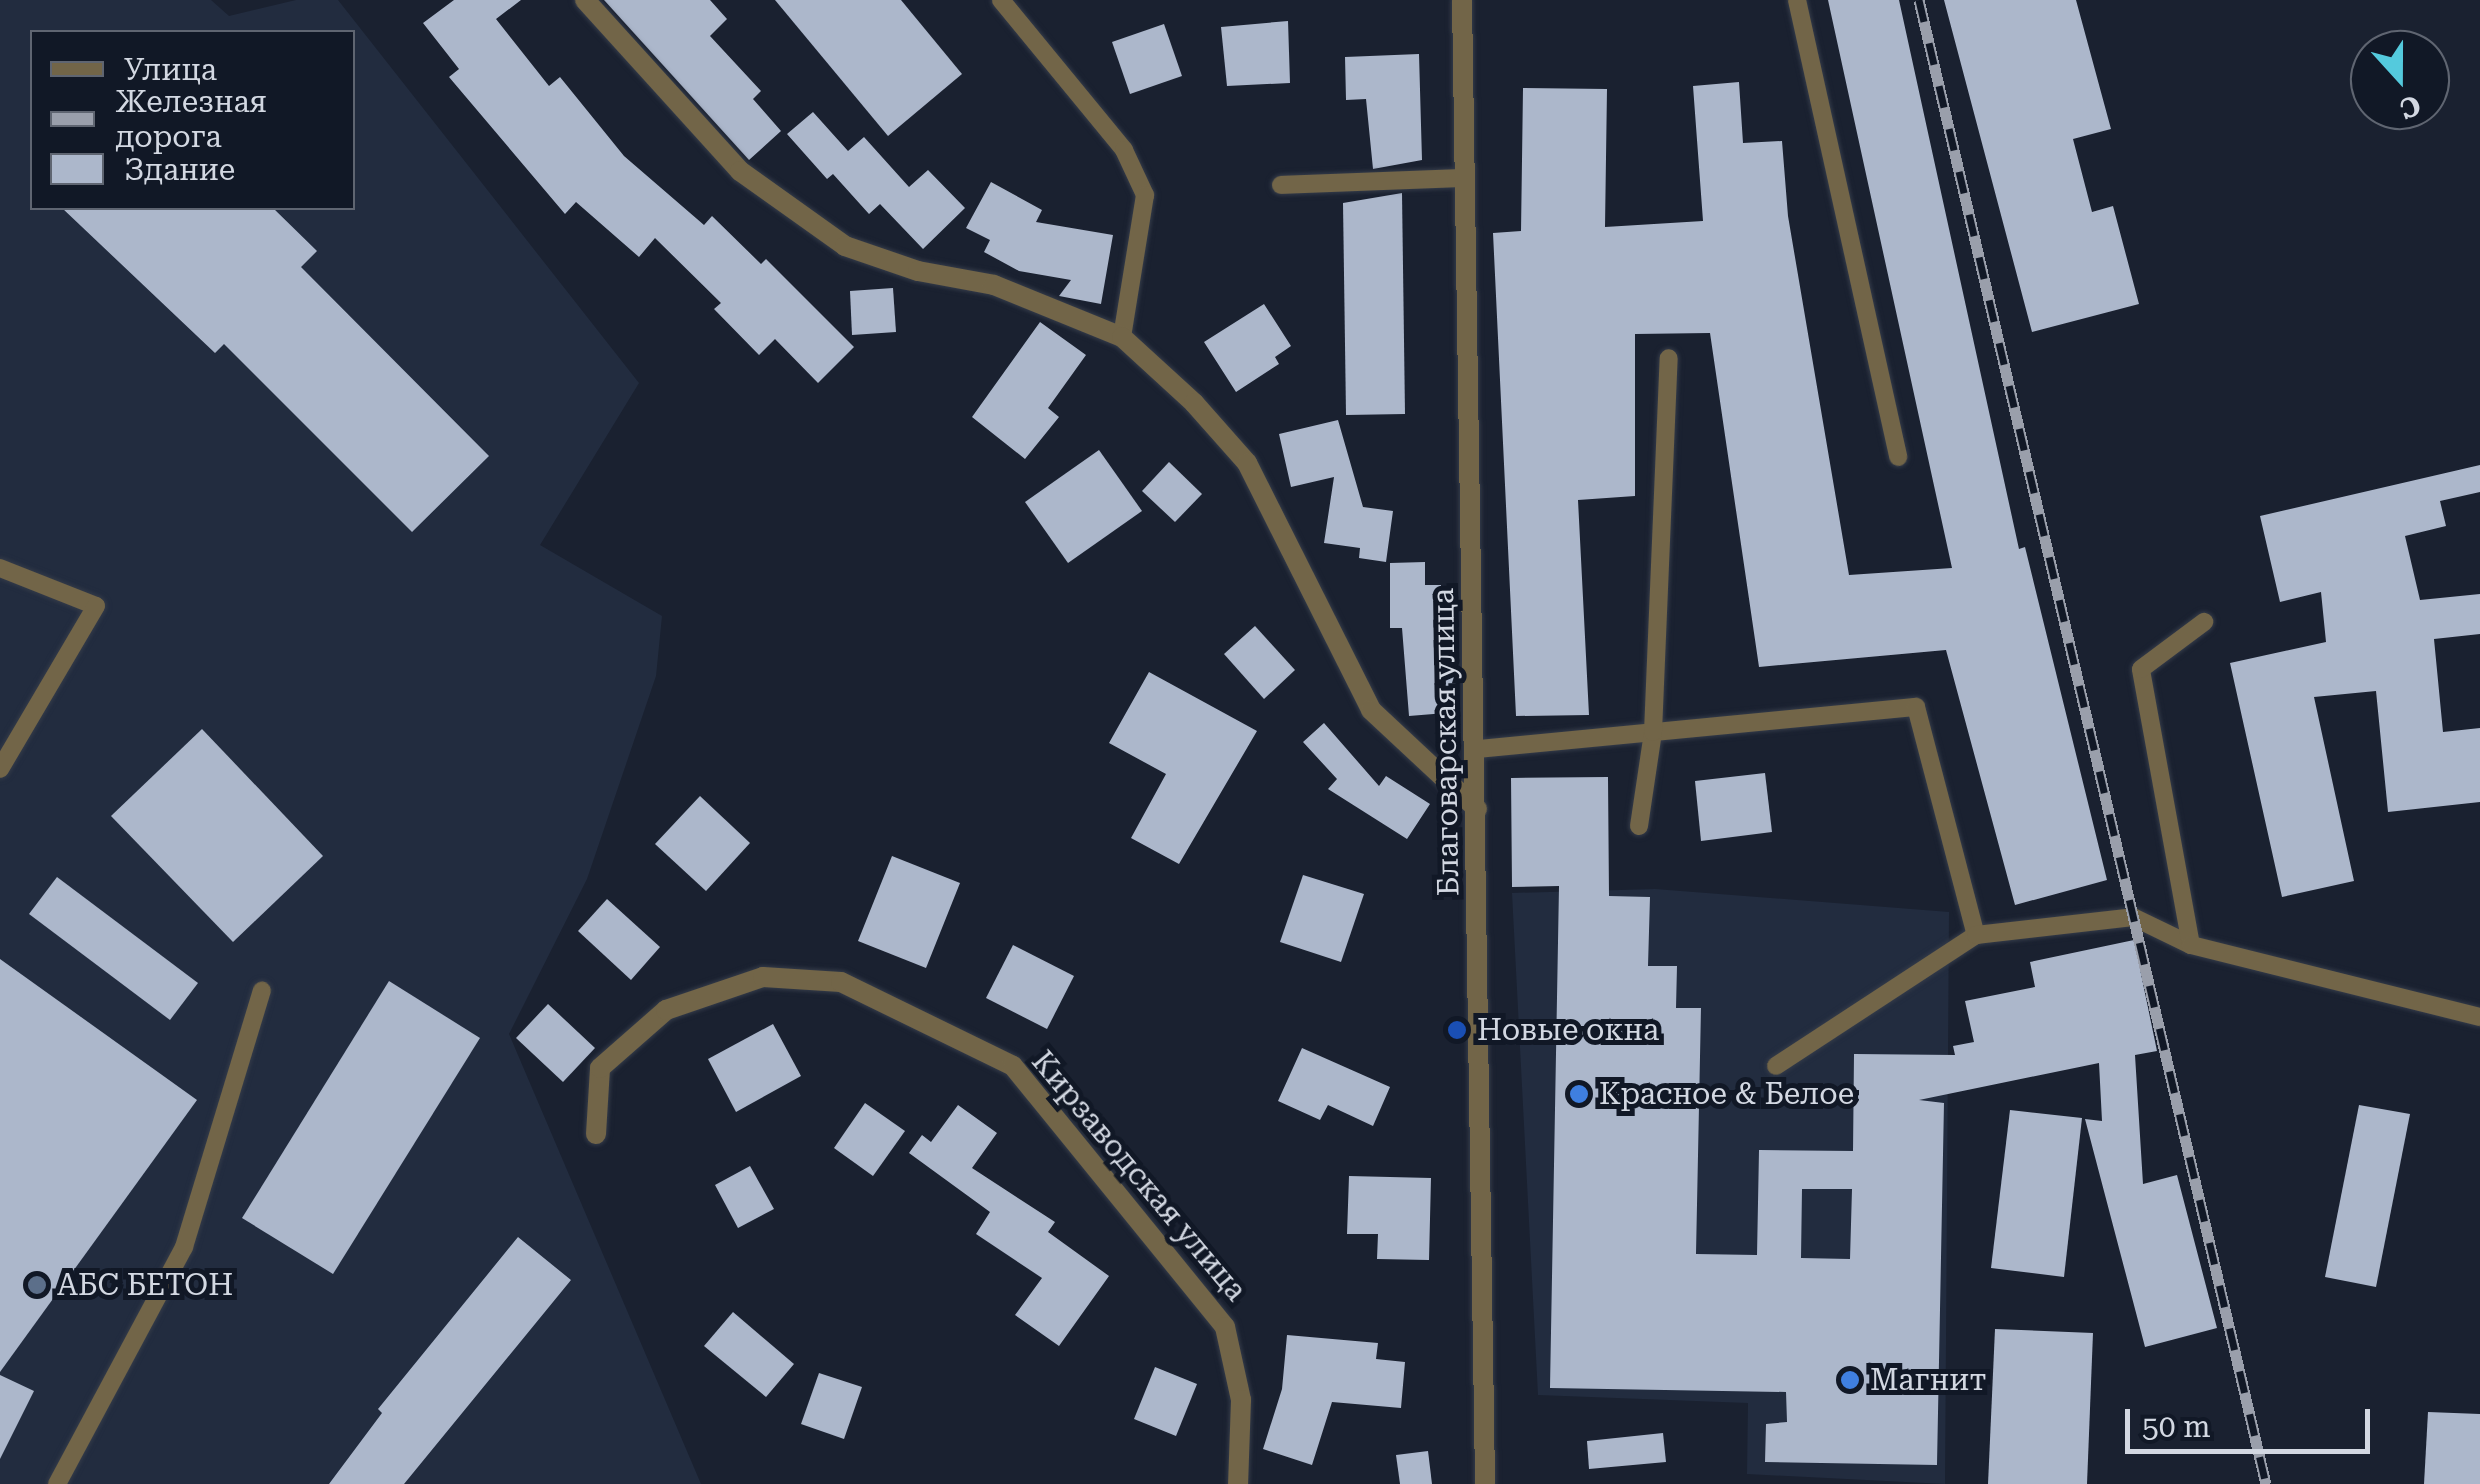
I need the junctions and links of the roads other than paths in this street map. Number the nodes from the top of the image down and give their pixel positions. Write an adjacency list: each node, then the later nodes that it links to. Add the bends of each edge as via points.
1 (584, 0): 7 (street, via 740,171 845,246 918,271 994,285)
2 (1001, 0): 7 (lane, via 1124,150 1145,195)
3 (1462, 0): 5 (street, Благоварская улица)
4 (1797, 0): 9 (lane)
5 (1466, 178): 6 (lane); 13 (street, Благоварская улица)
6 (1281, 185)
7 (1122, 338): 15 (street, via 1247,463 1372,710)
8 (1669, 358): 12 (lane)
9 (1898, 457)
10 (0, 568): 14 (lane, via 96,606)
11 (2204, 622): 18 (lane, via 2141,669)
12 (1653, 732): 13 (lane); 16 (lane); 17 (lane, via 1916,706)
13 (1478, 748): 15 (street, Благоварская улица)
14 (0, 769)
15 (1477, 809): 25 (street, Благоварская улица)
16 (1638, 826)
17 (1976, 935): 18 (lane, via 2133,917); 21 (lane)
18 (2191, 946): 20 (lane)
19 (262, 990): 23 (lane, via 184,1247)
20 (2480, 1017)
21 (1776, 1066)
22 (596, 1134): 24 (street, Кирзаводская улица, via 600,1068 666,1010 763,977 841,982 1013,1066 1225,1326 1241,1400)
23 (58, 1484)
24 (1238, 1484)
25 (1485, 1484)

